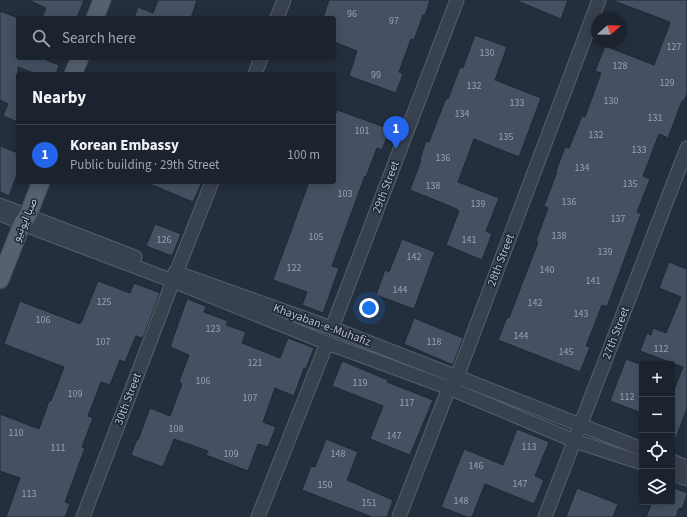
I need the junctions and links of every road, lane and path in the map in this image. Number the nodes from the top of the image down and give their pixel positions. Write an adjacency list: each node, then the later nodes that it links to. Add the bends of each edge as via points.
1 (102, 0): 6 (main road)
2 (112, 0): 7 (main road)
3 (284, 0): 8 (street)
4 (457, 0): 24 (street, 29th Street)
5 (599, 0): 26 (street, 28th Street)
6 (96, 16)
7 (106, 16)
8 (278, 16)
9 (79, 60): 12 (main road)
10 (89, 60): 13 (main road)
11 (260, 60): 14 (street)
12 (74, 72)
13 (84, 72)
14 (256, 72)
15 (687, 148): 28 (street, 27th Street)
16 (30, 184): 20 (main road, صبا ایونیو)
17 (40, 184): 20 (main road, صبا ایونیو)
18 (211, 184): 22 (street, 30th Street)
19 (0, 205): 20 (street, Khayaban-e-Muhafiz)
20 (17, 217): 21 (main road, صبا ایونیو); 22 (street, Khayaban-e-Muhafiz); 23 (main road, صبا ایونیو)
21 (0, 257)
22 (175, 277): 24 (street, Khayaban-e-Muhafiz); 25 (street, Khayaban-e-Muhafiz); 36 (street, 30th Street)
23 (0, 280)
24 (332, 328): 26 (street, Khayaban-e-Muhafiz)
25 (327, 342): 27 (street, Khayaban-e-Muhafiz); 37 (street)
26 (457, 377): 27 (street, 28th Street); 28 (street, Khayaban-e-Muhafiz)
27 (449, 388): 29 (street, Khayaban-e-Muhafiz); 38 (street, 28th Street)
28 (581, 425): 29 (street, 27th Street); 30 (street, Khayaban-e-Muhafiz)
29 (575, 440): 32 (street, Khayaban-e-Muhafiz); 39 (street, 27th Street)
30 (639, 448)
31 (675, 462): 33 (street)
32 (639, 463)
33 (687, 467)
34 (675, 475): 35 (street)
35 (687, 479)
36 (83, 517)
37 (258, 517)
38 (399, 517)
39 (545, 517)

